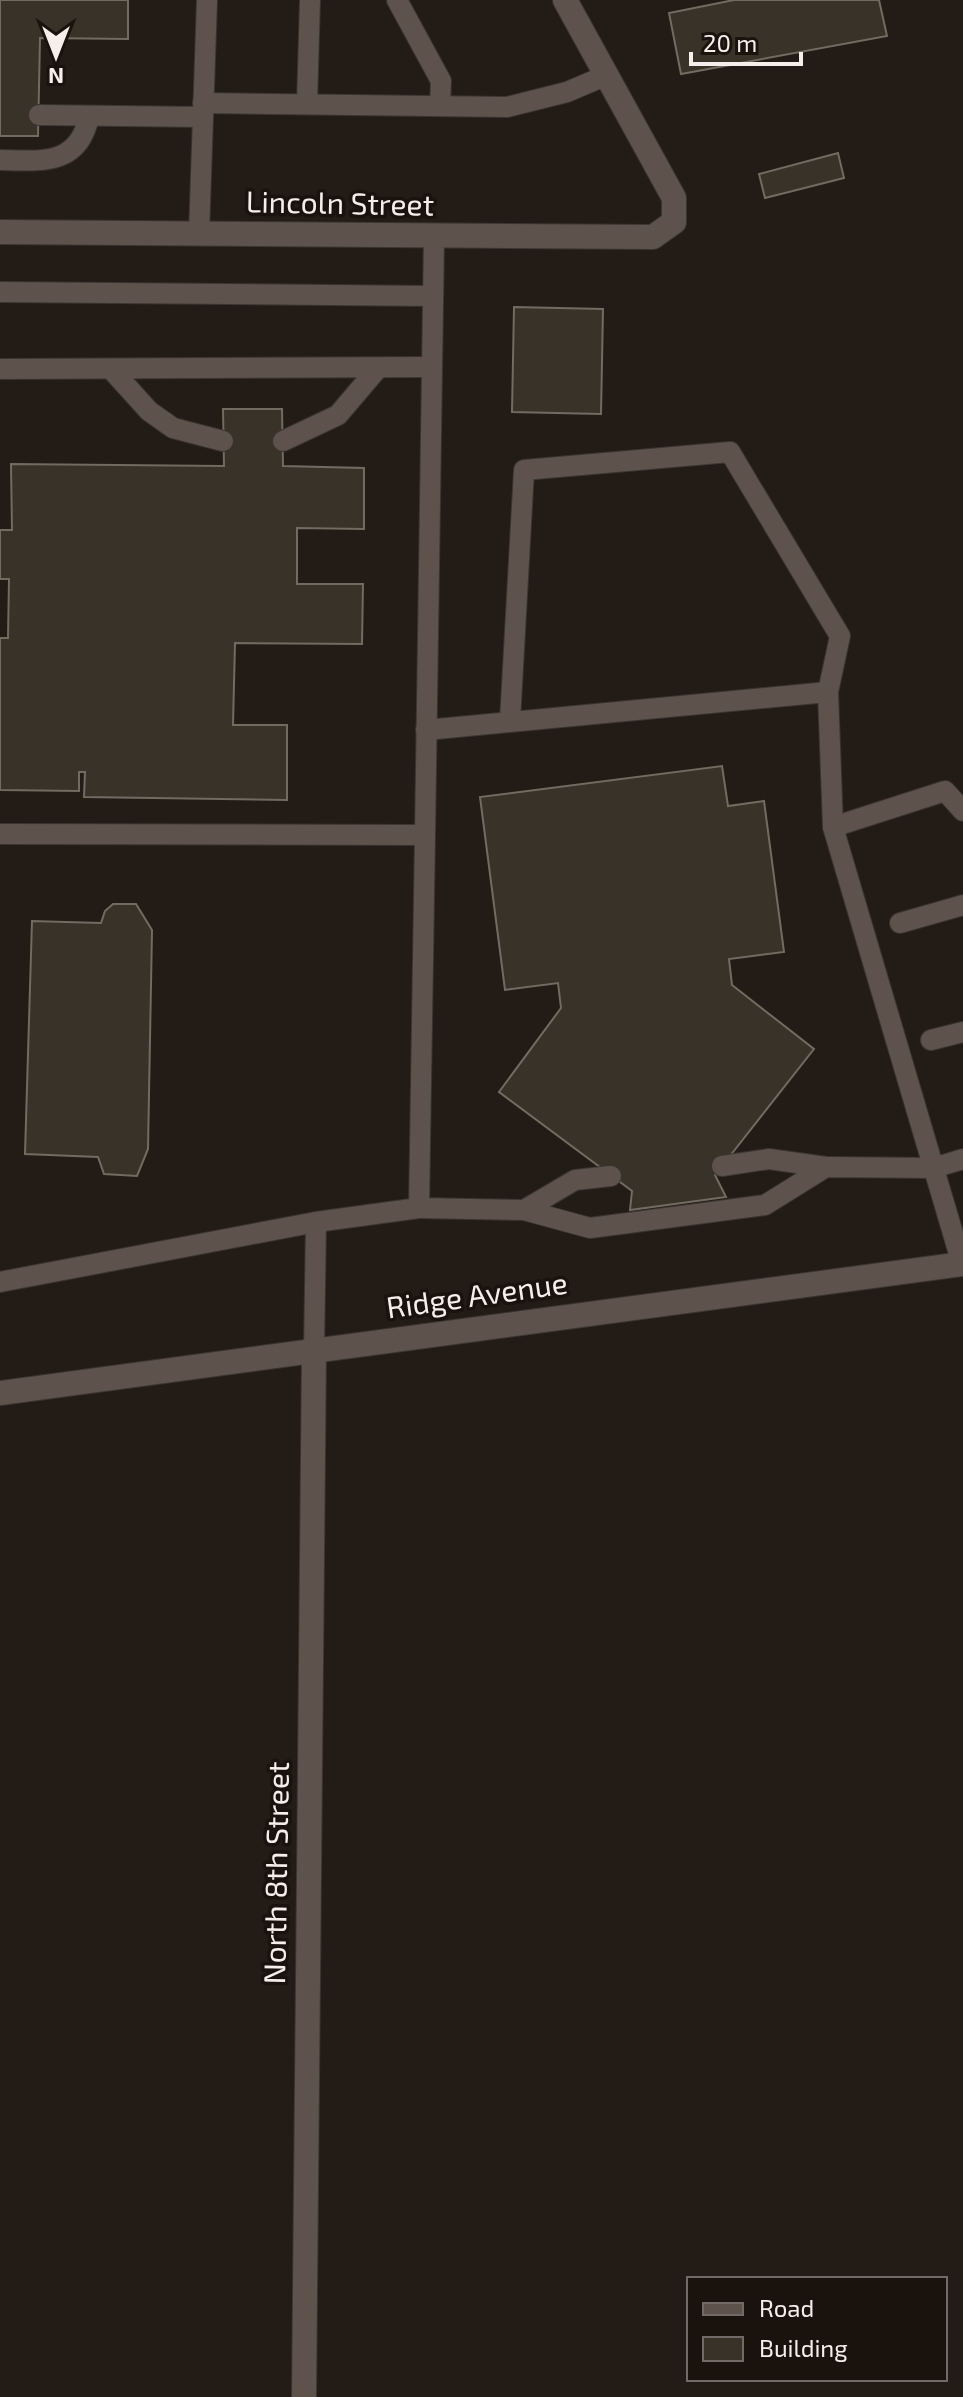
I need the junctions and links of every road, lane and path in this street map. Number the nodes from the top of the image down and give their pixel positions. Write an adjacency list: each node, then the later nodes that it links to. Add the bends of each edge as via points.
1 (207, 0): 8 (lane)
2 (310, 0): 6 (lane)
3 (397, 0): 7 (lane, via 441,81)
4 (565, 0): 5 (street)
5 (607, 75): 7 (lane, via 540,101 507,107); 14 (street, Lincoln Street, via 674,198 674,222 653,237 630,240)
6 (307, 104): 7 (lane); 8 (lane)
7 (440, 106)
8 (203, 110): 10 (lane); 13 (lane)
9 (39, 115): 10 (lane)
10 (89, 116): 11 (lane, via 81,141 71,151 42,162)
11 (0, 160)
12 (0, 232): 13 (street, Lincoln Street)
13 (199, 234): 14 (street, Lincoln Street)
14 (434, 237): 16 (lane)
15 (0, 292): 16 (lane)
16 (433, 296): 17 (lane)
17 (431, 367): 18 (lane); 25 (lane)
18 (378, 368): 20 (lane); 22 (lane, via 338,415)
19 (0, 369): 20 (lane)
20 (111, 369): 21 (lane, via 149,411 173,428)
21 (223, 441)
22 (283, 441)
23 (828, 692): 24 (lane); 24 (lane, via 840,636 730,452 524,470); 27 (lane)
24 (510, 721): 25 (lane)
25 (426, 730): 29 (lane)
26 (963, 811): 27 (lane, via 945,791)
27 (833, 827): 37 (lane)
28 (0, 834): 29 (lane)
29 (425, 835): 39 (lane)
30 (963, 905): 31 (lane)
31 (900, 923)
32 (963, 1032): 33 (lane)
33 (931, 1040)
34 (963, 1159): 37 (lane)
35 (722, 1166): 36 (lane, via 769,1159)
36 (826, 1167): 37 (lane); 40 (lane, via 765,1205 590,1228)
37 (933, 1168): 42 (lane)
38 (611, 1176): 40 (lane, via 575,1180)
39 (419, 1208): 40 (lane); 41 (lane)
40 (524, 1210)
41 (316, 1222): 43 (lane); 44 (lane)
42 (962, 1264): 44 (street, Ridge Avenue)
43 (0, 1282)
44 (314, 1350): 45 (street, Ridge Avenue); 46 (street, North 8th Street)
45 (0, 1393)
46 (304, 2397)

